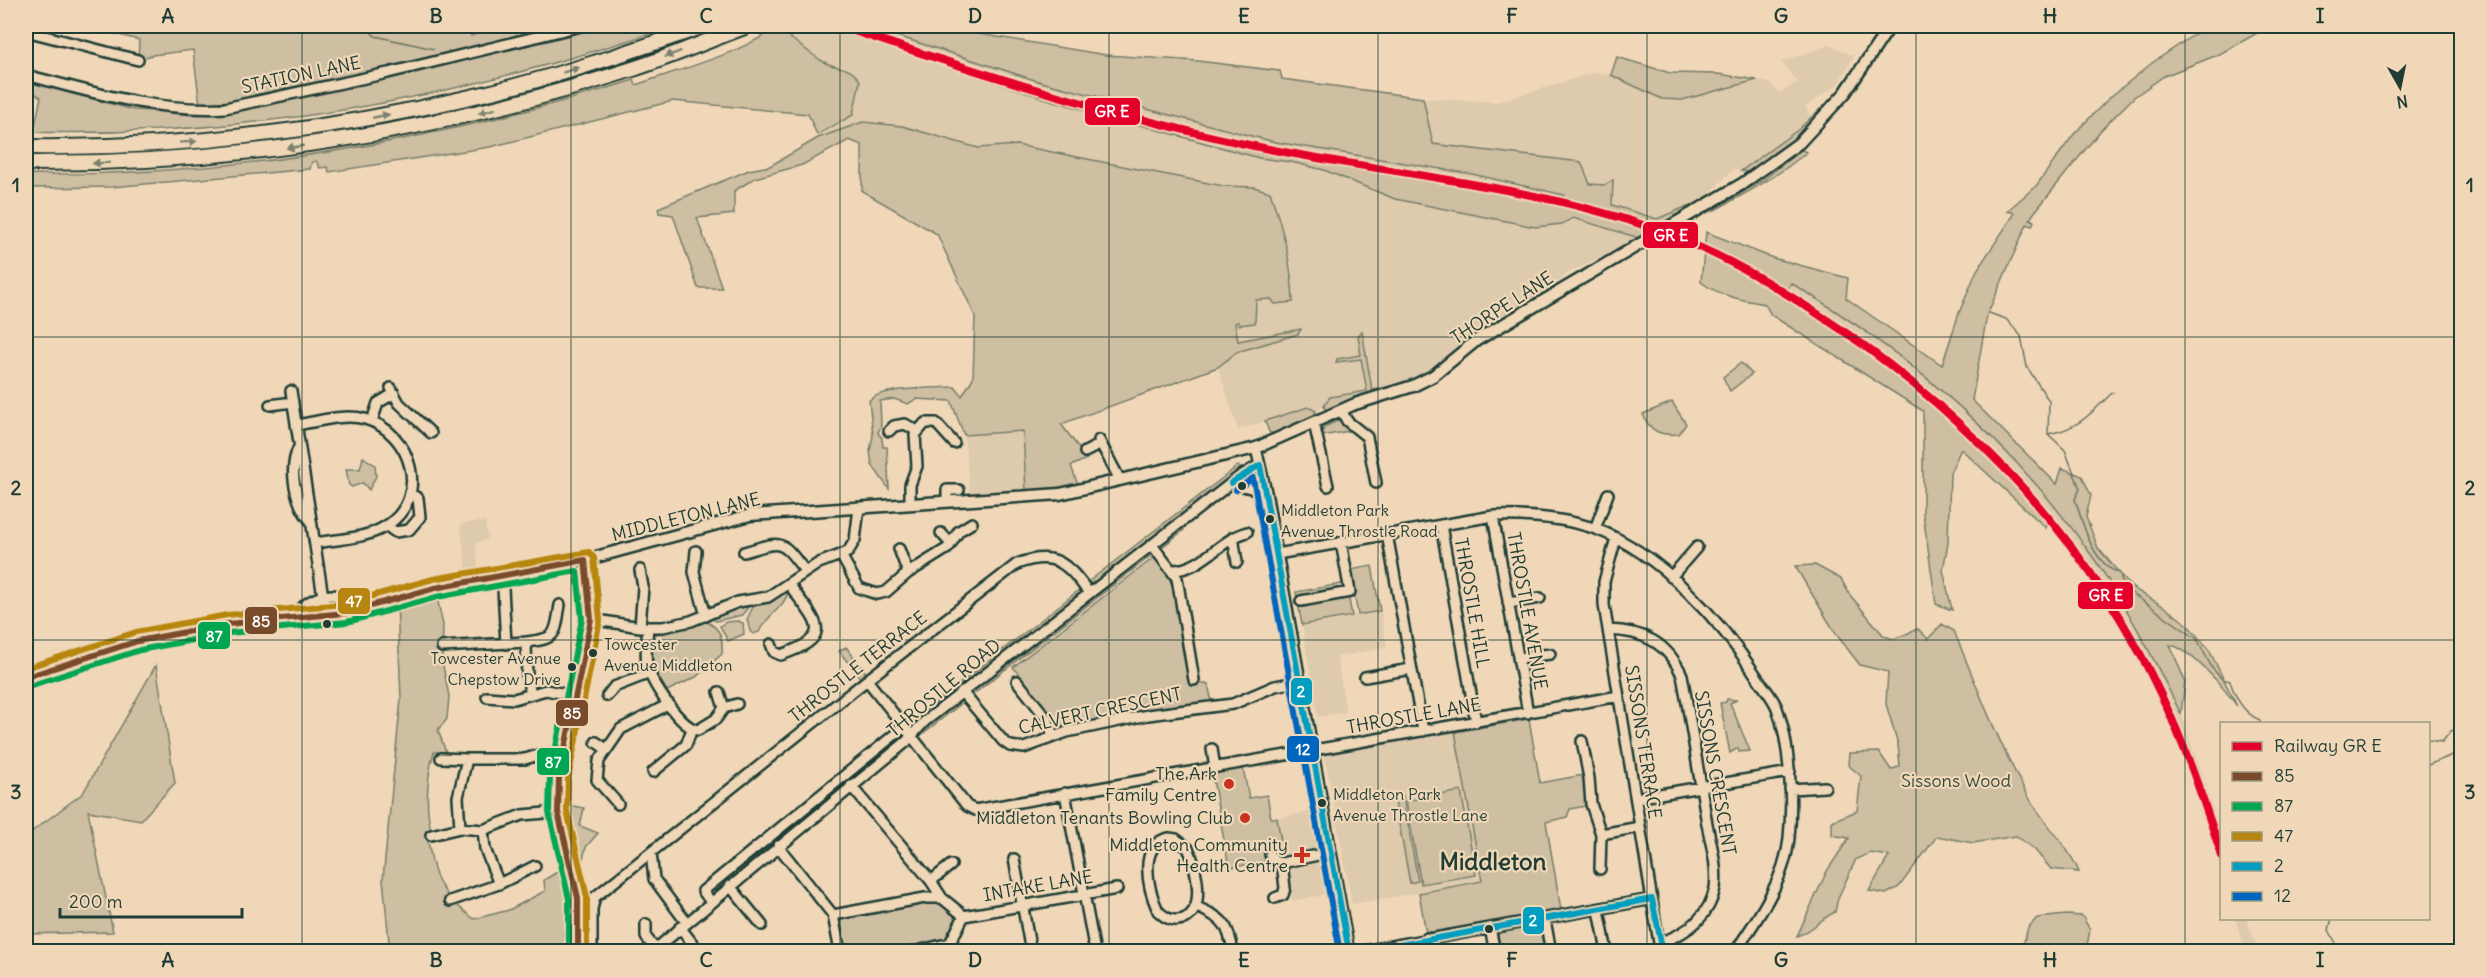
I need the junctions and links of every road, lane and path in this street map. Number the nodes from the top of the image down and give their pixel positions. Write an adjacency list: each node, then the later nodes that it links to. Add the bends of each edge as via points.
1 (581, 26): 7 (street, STATION LANE, via 225,108 135,104)
2 (704, 26): 9 (highway, one-way to 2, via 278,132 414,110 538,80)
3 (747, 26): 11 (highway, one-way to 11, via 635,69 540,97 392,131 220,156)
4 (1890, 26): 15 (main road, THORPE LANE, via 1845,93 1799,143 1742,184 1477,340 1433,376)
5 (26, 31): 6 (street)
6 (138, 60)
7 (26, 75)
8 (26, 141): 9 (highway)
9 (130, 145): 10 (highway)
10 (26, 147)
11 (26, 163)
12 (291, 391): 13 (street)
13 (293, 402): 14 (street); 18 (street)
14 (270, 405)
15 (1341, 410): 17 (main road, THORPE LANE); 28 (street, via 1347,422 1367,437 1377,467)
16 (372, 421): 18 (street, via 345,418); 21 (street, via 378,403 392,391); 32 (street, via 393,435 404,449 412,474)
17 (1314, 423): 23 (main road, THORPE LANE); 29 (street)
18 (297, 425): 50 (street)
19 (889, 431): 20 (street, via 905,424)
20 (917, 431): 22 (street, via 925,423 936,423); 36 (street, via 917,466 910,485)
21 (431, 432)
22 (954, 443)
23 (1256, 448): 25 (street); 26 (main road, THORPE LANE)
24 (1085, 452): 26 (street, via 1100,442)
25 (1260, 465): 27 (street, THROSTLE ROAD); 31 (street)
26 (1120, 480): 34 (main road, THORPE LANE)
27 (1231, 483): 31 (street); 52 (street, THROSTLE ROAD)
28 (1376, 483)
29 (1328, 486)
30 (958, 490): 33 (street)
31 (1266, 492): 56 (street)
32 (410, 494): 41 (street, via 398,517); 41 (street, via 418,498 421,513 413,528 395,532)
33 (945, 494): 34 (main road, MIDDLETON LANE); 36 (main road, MIDDLETON LANE)
34 (1059, 494)
35 (1608, 494): 42 (street)
36 (910, 504): 37 (main road, MIDDLETON LANE)
37 (860, 508): 57 (street, via 855,540 849,552); 58 (main road, MIDDLETON LANE, via 750,515)
38 (1493, 516): 40 (street); 42 (street, via 1525,515); 71 (street, THROSTLE AVENUE)
39 (972, 523): 51 (street, via 959,531)
40 (1441, 525): 45 (street); 107 (street, THROSTLE HILL)
41 (387, 526): 50 (street, via 368,534)
42 (1595, 529): 47 (street)
43 (1247, 532): 46 (street)
44 (941, 533): 51 (street)
45 (1387, 534): 49 (street); 88 (street)
46 (1233, 537): 59 (street); 61 (street, via 1193,566)
47 (1616, 538): 64 (street); 81 (street, SISSONS TERRACE, via 1604,582)
48 (746, 541): 62 (street, via 748,551 783,546 793,552)
49 (1341, 542): 56 (street); 70 (street, via 1350,592)
50 (315, 543): 68 (street)
51 (951, 544): 63 (street)
52 (1152, 545): 61 (street); 67 (street, THROSTLE ROAD)
53 (1697, 547): 64 (street)
54 (899, 549): 63 (street)
55 (696, 551): 75 (street, via 694,572)
56 (1277, 554): 95 (street)
57 (841, 555): 62 (street); 63 (street, via 853,580 868,593 886,592)
58 (585, 560): 73 (main road, MIDDLETON LANE, via 435,588); 77 (street)
59 (1237, 562)
60 (640, 570): 78 (street, via 647,586)
61 (1172, 570): 93 (street, via 1177,578)
62 (805, 571): 65 (street)
63 (908, 573)
64 (1671, 577): 123 (street, via 1732,639 1777,707)
65 (789, 584): 75 (street, via 768,597 728,605); 79 (street, via 813,615)
66 (503, 588): 83 (street)
67 (1089, 593): 92 (street, THROSTLE TERRACE, via 1070,567 1051,558 1017,564); 97 (street, THROSTLE ROAD)
68 (323, 595): 73 (street, via 349,598); 74 (street); 76 (street, via 303,606)
69 (1540, 598): 71 (street)
70 (1301, 601)
71 (1508, 603): 87 (street, THROSTLE AVENUE)
72 (560, 605): 82 (street, via 553,635)
73 (362, 609): 74 (main road, MIDDLETON LANE)
74 (326, 616): 76 (main road, MIDDLETON LANE)
75 (706, 616): 78 (street, via 679,624)
76 (294, 619): 90 (main road, MIDDLETON LANE, via 228,624 138,641)
77 (591, 619): 78 (street); 99 (street)
78 (644, 627): 89 (street)
79 (817, 629): 80 (street); 84 (street, via 812,640 784,654 777,655)
80 (828, 629)
81 (1608, 630): 101 (street, SISSONS TERRACE); 126 (street, SISSONS CRESCENT, via 1646,635 1675,659 1682,675)
82 (526, 642): 83 (street); 98 (street, via 526,677)
83 (506, 644): 85 (street)
84 (771, 644)
85 (442, 647)
86 (1550, 654): 87 (street)
87 (1518, 658): 106 (street, THROSTLE AVENUE)
88 (1411, 669): 91 (street); 110 (street)
89 (650, 673): 100 (street, via 612,683); 103 (street)
90 (26, 677)
91 (1365, 677)
92 (867, 680): 108 (street, THROSTLE LANE); 139 (street, THROSTLE TERRACE)
93 (1194, 680)
94 (1017, 681): 112 (street, via 1048,720)
95 (1300, 681): 112 (street, CALVERT CRESCENT, via 1275,686 1233,704 1148,714); 117 (street)
96 (719, 692): 105 (street)
97 (962, 692): 111 (street, THROSTLE ROAD); 112 (street, CALVERT CRESCENT, via 1010,746 1023,747)
98 (531, 694): 99 (street, via 546,690); 102 (street, via 514,699)
99 (575, 696): 131 (street, via 559,778)
100 (607, 696)
101 (1619, 696): 106 (street, THROSTLE LANE); 129 (street, SISSONS TERRACE)
102 (487, 697)
103 (669, 704): 109 (street); 115 (street, via 629,723)
104 (736, 704): 105 (street)
105 (724, 708): 109 (street, via 711,724)
106 (1528, 713): 107 (street, THROSTLE LANE)
107 (1476, 722): 110 (street, THROSTLE LANE)
108 (904, 726): 111 (street, THROSTLE LANE); 155 (street, THROSTLE ROAD, via 704,891)
109 (692, 729): 122 (street, via 686,745)
110 (1423, 731): 117 (street, THROSTLE LANE)
111 (912, 735): 124 (street, THROSTLE ROAD); 128 (street, THROSTLE LANE, via 967,806 975,810)
112 (1053, 737)
113 (1582, 741): 135 (street, via 1591,804)
114 (596, 742): 115 (street)
115 (606, 749): 130 (street, via 597,767 597,780)
116 (1212, 749): 121 (street)
117 (1312, 750): 121 (street, THROSTLE LANE); 138 (street)
118 (542, 754): 120 (street, via 525,759)
119 (441, 758): 120 (street)
120 (467, 759): 133 (street, via 458,797)
121 (1215, 768): 128 (street, THROSTLE LANE)
122 (653, 772)
123 (1790, 772): 126 (street); 127 (street)
124 (851, 786): 137 (street, THROSTLE ROAD); 146 (street)
125 (1825, 786): 127 (street)
126 (1701, 788): 129 (street); 168 (street, SISSONS CRESCENT, via 1715,888 1708,908 1695,925)
127 (1790, 789): 184 (street, via 1789,840 1774,892)
128 (1065, 793): 150 (street)
129 (1636, 798): 132 (street, SISSONS TERRACE)
130 (618, 804)
131 (558, 813): 134 (street, via 522,815); 170 (street, via 578,902)
132 (1640, 827): 135 (street); 153 (street, SISSONS TERRACE)
133 (460, 828): 134 (street); 136 (street)
134 (483, 830): 147 (street, via 485,849)
135 (1601, 834): 145 (street)
136 (431, 835)
137 (778, 846): 148 (street, THROSTLE ROAD); 159 (street)
138 (1331, 852): 142 (street); 178 (street)
139 (651, 853): 163 (street, via 654,879); 171 (street, THROSTLE TERRACE, via 595,897)
140 (1270, 855): 142 (street)
141 (1014, 859): 156 (street)
142 (1282, 863): 152 (street, via 1285,888 1283,895)
143 (951, 865): 146 (street)
144 (535, 866): 147 (street)
145 (1600, 869)
146 (931, 881): 151 (street)
147 (498, 884): 154 (street)
148 (730, 886): 155 (street, THROSTLE ROAD); 164 (street)
149 (1117, 889): 150 (street, INTAKE LANE)
150 (1085, 894): 156 (street, INTAKE LANE); 176 (street)
151 (942, 898): 159 (street); 160 (street)
152 (1275, 898)
153 (1652, 899): 158 (street); 168 (street, SISSONS TERRACE)
154 (450, 901)
155 (711, 902): 163 (street, THROSTLE ROAD)
156 (1022, 906): 160 (street, INTAKE LANE); 175 (street)
157 (1197, 907): 157 (street, via 1188,848 1176,839 1162,840 1151,849 1148,862 1158,911 1176,921 1190,916); 177 (street, via 1228,927)
158 (1599, 910): 161 (street); 183 (street)
159 (833, 915): 173 (street)
160 (964, 916): 167 (street)
161 (1545, 920): 165 (street); 182 (street)
162 (646, 924): 169 (street, via 646,937)
163 (683, 925): 169 (street, THROSTLE ROAD); 172 (street)
164 (762, 925)
165 (1490, 928): 166 (street); 181 (street)
166 (1427, 939): 179 (street); 180 (street)
167 (949, 947): 174 (street)
168 (1661, 947)
169 (653, 950)
170 (578, 951)
171 (592, 951)
172 (699, 951)
173 (840, 951)
174 (913, 951)
175 (1031, 951)
176 (1095, 951)
177 (1233, 951)
178 (1349, 951)
179 (1358, 951)
180 (1429, 951)
181 (1495, 951)
182 (1551, 951)
183 (1607, 951)
184 (1735, 951)

